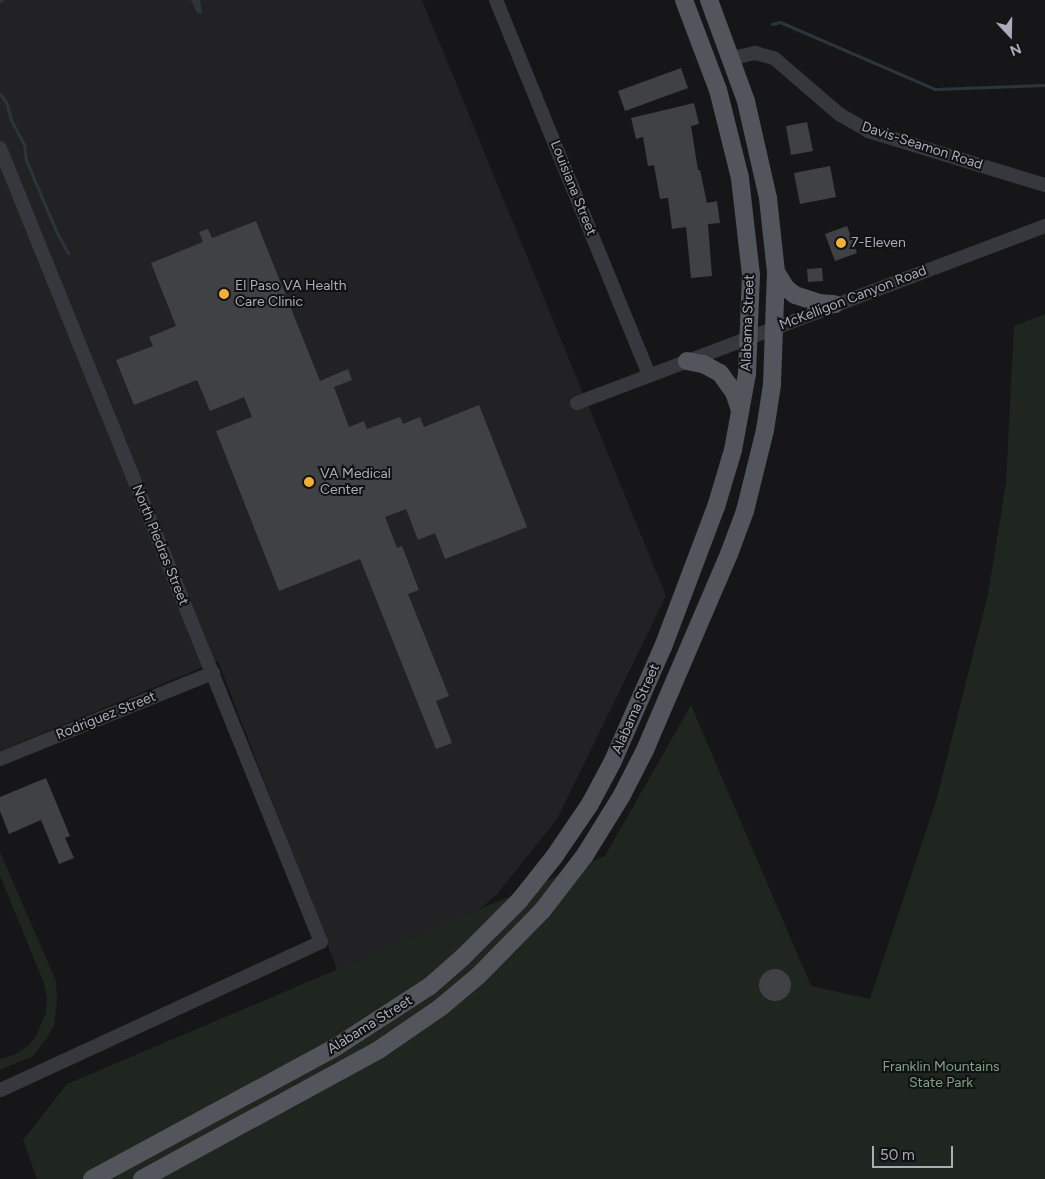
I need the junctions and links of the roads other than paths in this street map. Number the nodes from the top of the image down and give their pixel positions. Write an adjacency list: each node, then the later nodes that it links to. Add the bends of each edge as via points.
1 (496, 0): 13 (street, Louisiana Street)
2 (684, 0): 11 (main road, Alabama Street, via 718,90 740,178 751,275)
3 (709, 0): 4 (main road, Alabama Street)
4 (732, 58): 6 (street, Davis-Seamon Road, via 755,53 774,58 839,114 868,131); 8 (main road, Alabama Street, via 760,154)
5 (0, 148): 16 (street, North Piedras Street)
6 (1045, 185)
7 (1045, 226): 9 (street, McKelligon Canyon Road)
8 (776, 272): 9 (main road, via 795,295); 10 (main road, Alabama Street)
9 (834, 304): 10 (street, McKelligon Canyon Road)
10 (775, 327): 11 (street, McKelligon Canyon Road); 19 (main road, Alabama Street, via 772,384 765,430 745,511 661,716 622,795 580,862 508,947 441,1007)
11 (747, 338): 12 (street, McKelligon Canyon Road); 15 (main road, Alabama Street, via 747,374)
12 (687, 361): 13 (street, McKelligon Canyon Road); 15 (main road, via 710,366 720,373 734,392)
13 (649, 375): 14 (street, McKelligon Canyon Road)
14 (576, 403)
15 (741, 413): 18 (main road, Alabama Street, via 716,507 692,575 638,707 590,804 518,901 463,957)
16 (213, 673): 17 (street, Rodriguez Street); 20 (street, North Piedras Street, via 321,942)
17 (0, 759)
18 (402, 1006): 19 (main road, via 398,1018 379,1037); 21 (main road, Alabama Street, via 254,1093)
19 (380, 1049): 22 (main road, Alabama Street)
20 (0, 1090)
21 (92, 1179)
22 (142, 1179)

